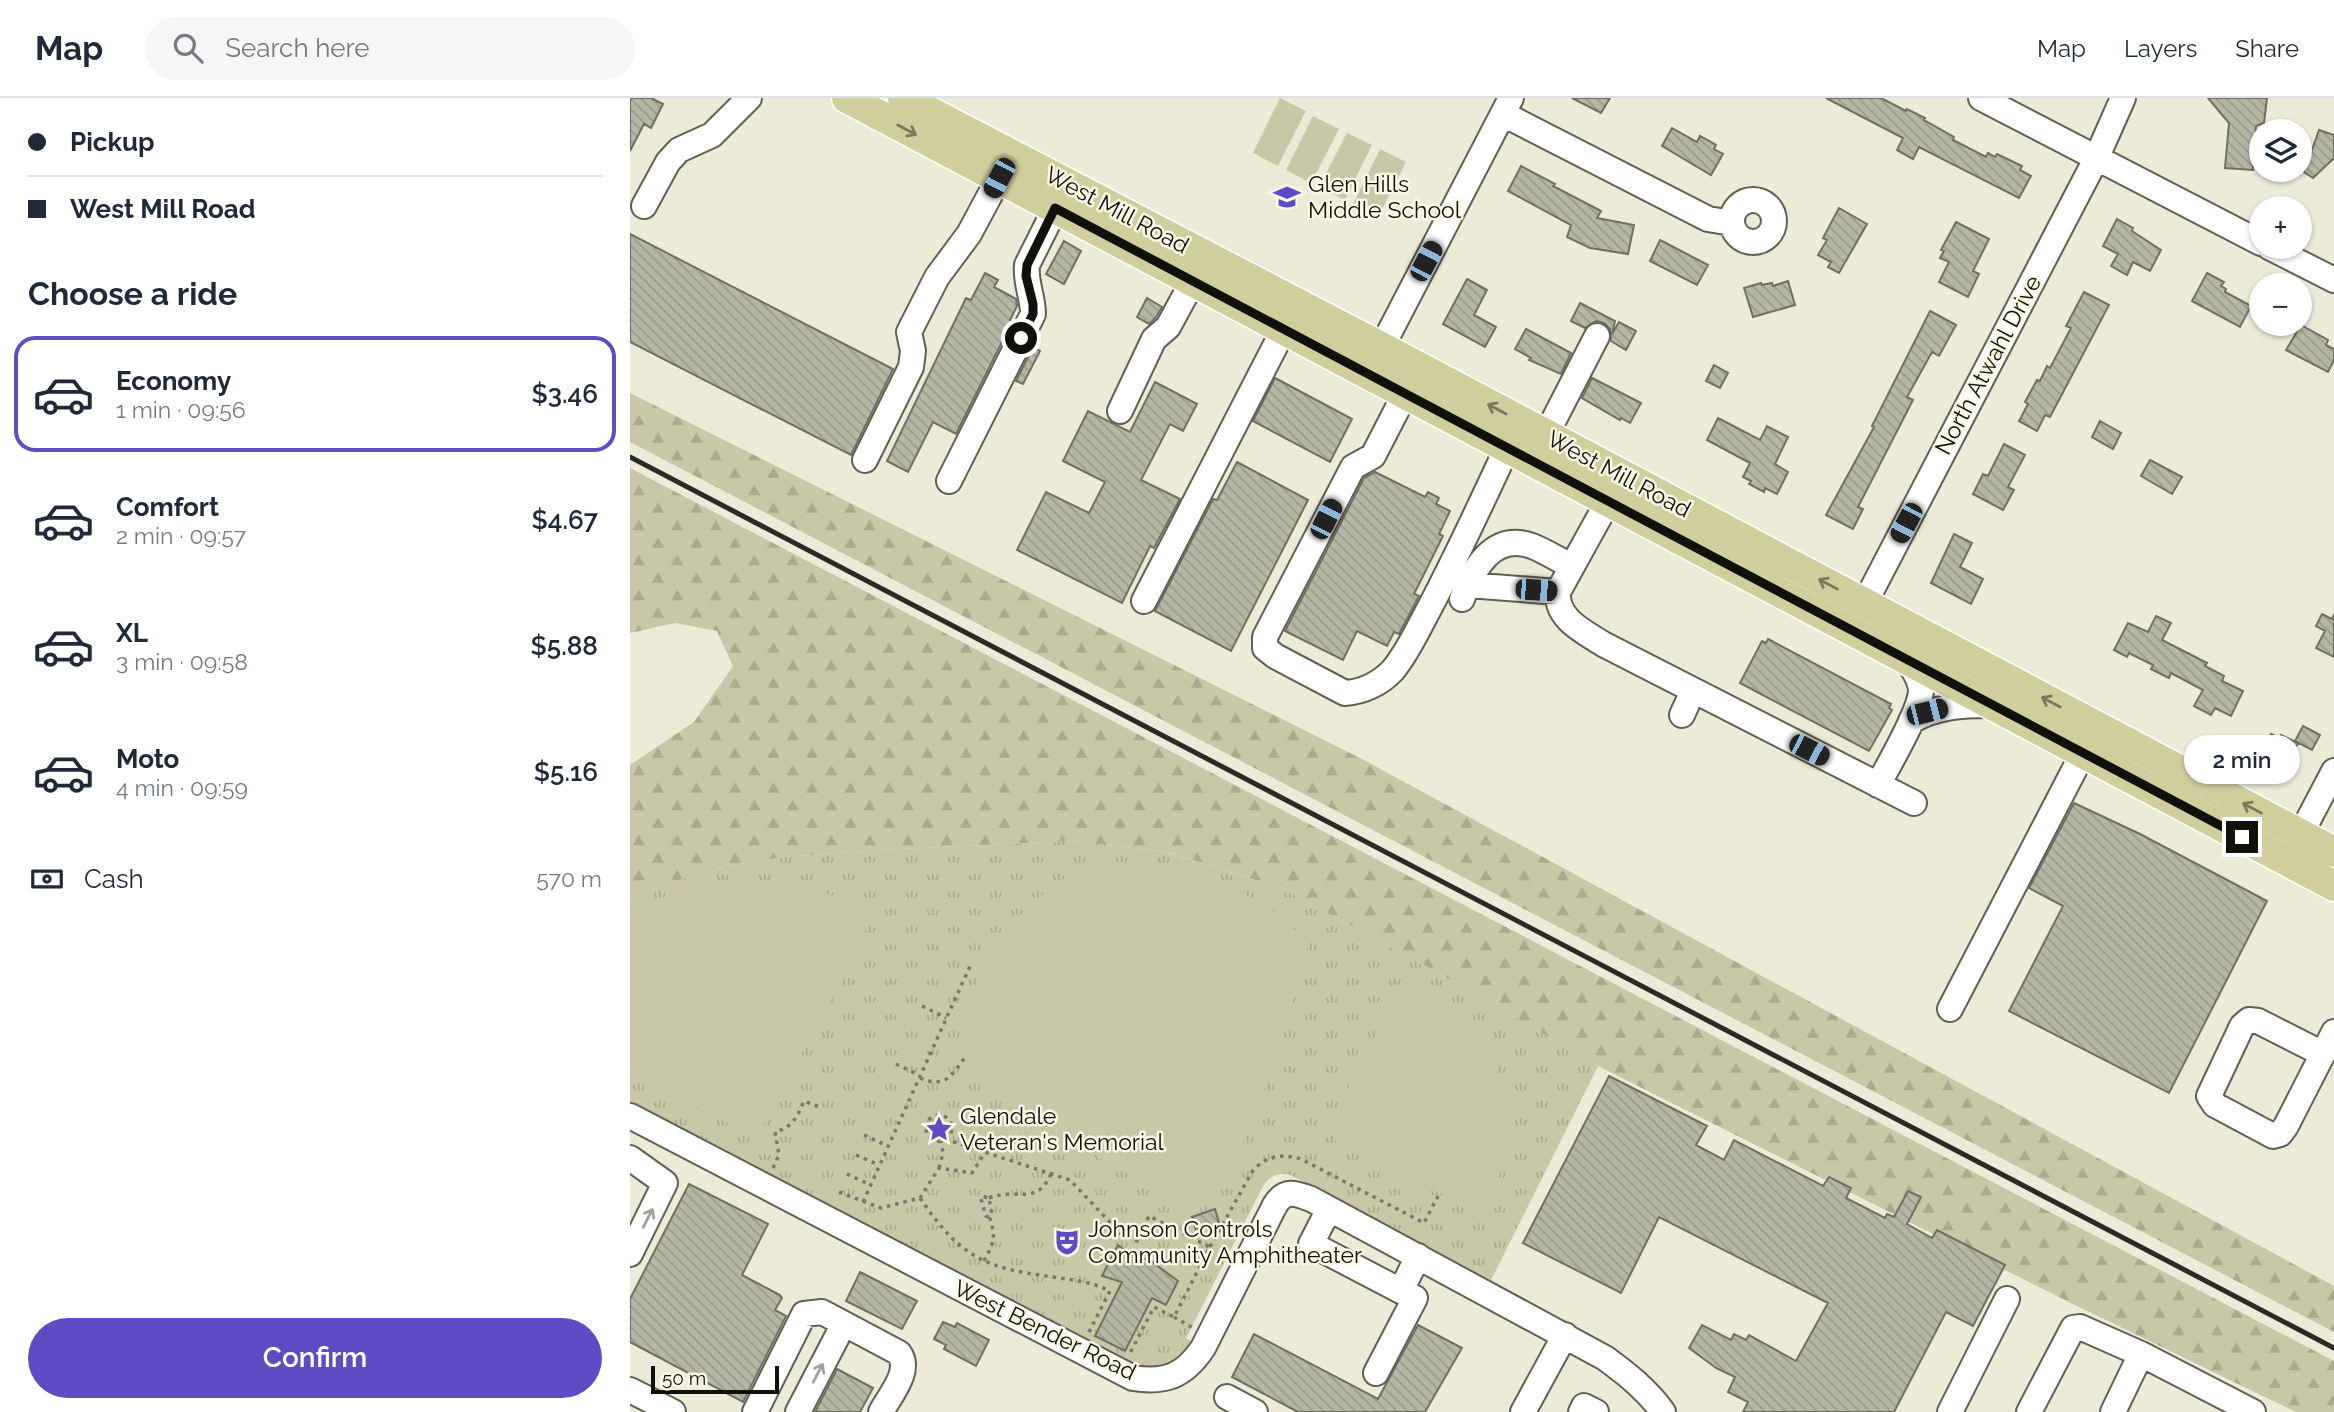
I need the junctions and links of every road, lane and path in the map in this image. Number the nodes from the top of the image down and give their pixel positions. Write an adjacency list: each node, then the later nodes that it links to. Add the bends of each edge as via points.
1 (749, 98): 10 (street, via 712,135 679,150)
2 (847, 98): 8 (main road, West Mill Road, one-way to 8)
3 (903, 98): 9 (main road, West Mill Road)
4 (1981, 98): 7 (street)
5 (2123, 98): 7 (street, North Atwahl Drive)
6 (1507, 106): 11 (street, via 1708,219); 18 (street)
7 (2096, 159): 12 (street); 30 (street, North Atwahl Drive)
8 (999, 178): 9 (main road, West Mill Road); 24 (street, via 969,234 937,277 909,332 911,367)
9 (1061, 196): 15 (main road, West Mill Road); 18 (main road, West Mill Road); 25 (street, via 1027,265 1033,314)
10 (645, 206)
11 (1732, 223)
12 (2249, 237)
13 (2293, 259): 14 (street)
14 (2334, 280)
15 (1194, 281): 16 (main road, West Mill Road); 21 (street, via 1168,327 1154,339)
16 (1284, 329): 19 (main road, West Mill Road); 29 (street)
17 (1597, 336): 22 (street)
18 (1381, 347): 19 (street); 22 (main road, West Mill Road, one-way to 18)
19 (1368, 374): 20 (main road, West Mill Road)
20 (1405, 394): 23 (main road, West Mill Road); 23 (street, via 1373,456 1353,467 1265,637 1265,648 1275,656 1345,693 1358,692 1392,671 1453,564)
21 (1120, 411)
22 (1546, 435): 26 (main road, West Mill Road)
23 (1507, 447): 26 (main road, West Mill Road)
24 (865, 460)
25 (949, 481)
26 (1616, 489): 27 (street); 30 (main road, West Mill Road, one-way to 26); 31 (main road, West Mill Road, via 1762,594)
27 (1571, 566): 28 (street); 28 (street, via 1532,546 1502,545 1483,559 1465,592)
28 (1558, 592): 33 (street, via 1564,616 1576,627)
29 (1144, 601)
30 (1864, 603): 31 (street, North Atwahl Drive); 36 (main road, West Mill Road, one-way to 30)
31 (1850, 630): 32 (main road, West Mill Road)
32 (1908, 661): 34 (main road, West Mill Road); 37 (street, via 1921,691)
33 (1693, 691): 35 (street); 40 (street)
34 (1992, 705): 37 (street, via 1952,705); 38 (main road, West Mill Road)
35 (1682, 715)
36 (2083, 719): 38 (street); 42 (main road, West Mill Road, one-way to 36)
37 (1911, 721): 40 (street)
38 (2076, 750): 44 (main road, West Mill Road); 48 (street)
39 (2334, 771): 42 (street)
40 (1878, 785): 41 (street)
41 (1914, 803)
42 (2300, 834): 43 (main road, West Mill Road); 44 (street)
43 (2334, 852)
44 (2287, 861): 45 (main road, West Mill Road)
45 (2334, 886)
46 (971, 964): 49 (path)
47 (922, 1006): 49 (path)
48 (1950, 1009)
49 (946, 1018): 54 (path)
50 (2334, 1032): 51 (street)
51 (2323, 1054): 51 (street, via 2277,1135 2215,1105 2208,1096 2249,1020)
52 (967, 1055): 54 (path, via 941,1083)
53 (896, 1064): 54 (path)
54 (920, 1077): 59 (path)
55 (822, 1108): 65 (path, via 804,1101 795,1121 775,1132 779,1155)
56 (631, 1120): 82 (street, West Bender Road)
57 (864, 1135): 59 (path)
58 (943, 1140): 58 (path, via 951,1133 950,1122 936,1116 926,1129 929,1137); 61 (path); 64 (path)
59 (889, 1146): 63 (path)
60 (856, 1154): 63 (path)
61 (984, 1154): 64 (path, via 972,1173); 67 (path)
62 (630, 1158): 75 (street, one-way to 62, via 665,1183)
63 (880, 1165): 68 (path)
64 (939, 1168): 70 (path)
65 (772, 1170)
66 (847, 1174): 68 (path)
67 (1051, 1174): 71 (path, via 1040,1192); 84 (path, via 1070,1180 1120,1233 1137,1241 1149,1216 1210,1247 1174,1317 1154,1307)
68 (871, 1185): 72 (path)
69 (839, 1192): 72 (path)
70 (920, 1198): 72 (path, via 881,1208); 77 (path, via 951,1238)
71 (989, 1198): 74 (path); 74 (path, via 981,1199)
72 (863, 1202)
73 (1329, 1209): 76 (street, West Bender Road); 78 (street, via 1311,1244); 82 (street, West Bender Road, via 1295,1193 1280,1197 1203,1348 1184,1370 1160,1380 1133,1378)
74 (990, 1218): 77 (path, via 994,1242)
75 (630, 1254)
76 (1418, 1256): 78 (street); 81 (street, West Bender Road)
77 (984, 1262): 82 (path, via 1027,1274 1095,1283 1111,1292)
78 (1401, 1291): 85 (street, via 1415,1298)
79 (2007, 1299): 97 (street)
80 (843, 1329): 90 (street, via 822,1312 804,1314); 91 (street, one-way to 80); 92 (street, via 900,1353 905,1360 905,1369)
81 (1565, 1335): 88 (street, West Bender Road, via 1623,1371); 94 (street)
82 (1080, 1351)
83 (2141, 1354): 98 (street, via 2084,1328 2073,1328); 99 (street); 100 (street)
84 (1128, 1357)
85 (1376, 1373)
86 (630, 1390): 89 (street)
87 (1227, 1398): 93 (street)
88 (1653, 1408)
89 (669, 1411)
90 (755, 1412)
91 (798, 1412)
92 (881, 1412)
93 (1255, 1412)
94 (1523, 1412)
95 (1581, 1412): 96 (street, via 1584,1406)
96 (1596, 1412)
97 (1950, 1412)
98 (2029, 1412)
99 (2113, 1412)
100 (2253, 1412)

